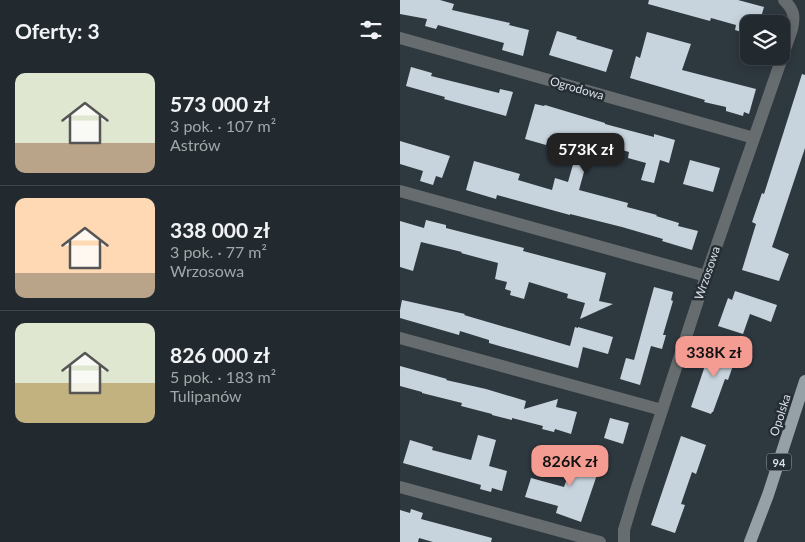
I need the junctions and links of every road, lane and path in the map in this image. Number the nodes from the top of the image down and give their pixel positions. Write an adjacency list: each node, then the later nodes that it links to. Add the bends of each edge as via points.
1 (788, 3): 3 (street, Wrzosowa, via 794,18 792,30)
2 (400, 38): 3 (street, Ogrodowa)
3 (754, 138): 5 (street, Wrzosowa)
4 (400, 191): 5 (street)
5 (706, 276): 8 (street, Wrzosowa)
6 (400, 338): 8 (street)
7 (805, 382): 12 (main road, Opolska / 94)
8 (662, 410): 11 (street, Wrzosowa, via 624,530)
9 (400, 488): 10 (street)
10 (600, 542)
11 (624, 542)
12 (750, 542)

